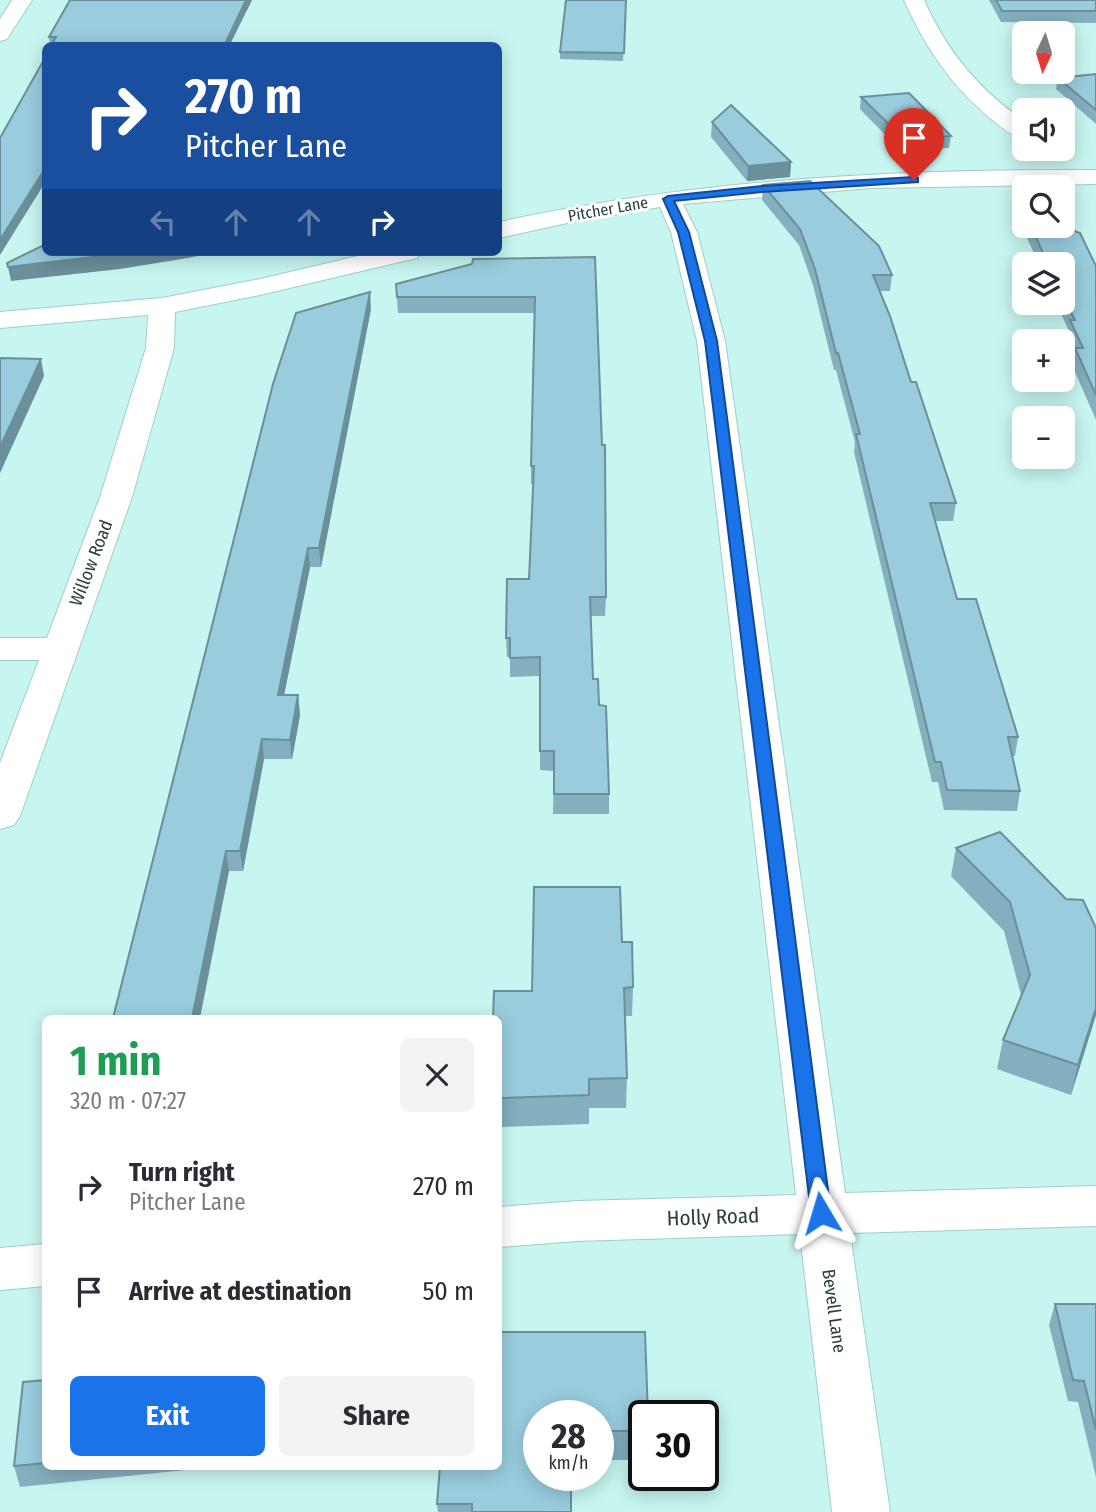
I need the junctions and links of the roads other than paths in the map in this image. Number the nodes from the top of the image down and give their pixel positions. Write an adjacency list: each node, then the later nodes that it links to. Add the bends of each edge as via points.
1 (22, 0): 3 (street)
2 (914, 0): 4 (street, via 947,65)
3 (0, 35)
4 (1012, 122)
5 (1067, 161): 6 (street)
6 (1094, 178): 7 (street, Pitcher Lane, via 850,183)
7 (668, 199): 8 (street, Pitcher Lane); 16 (street, Bevell Lane, via 684,232 711,341)
8 (502, 229)
9 (392, 256): 10 (street)
10 (162, 306): 11 (street); 13 (street, Willow Road, via 160,348 116,497)
11 (0, 320)
12 (0, 649): 13 (street)
13 (59, 649): 14 (street, Willow Road)
14 (0, 816)
15 (1096, 1206): 16 (street, Holly Road)
16 (821, 1213): 17 (street, Holly Road); 20 (street, Bevell Lane)
17 (502, 1227)
18 (42, 1265): 19 (street)
19 (0, 1269)
20 (861, 1512)

